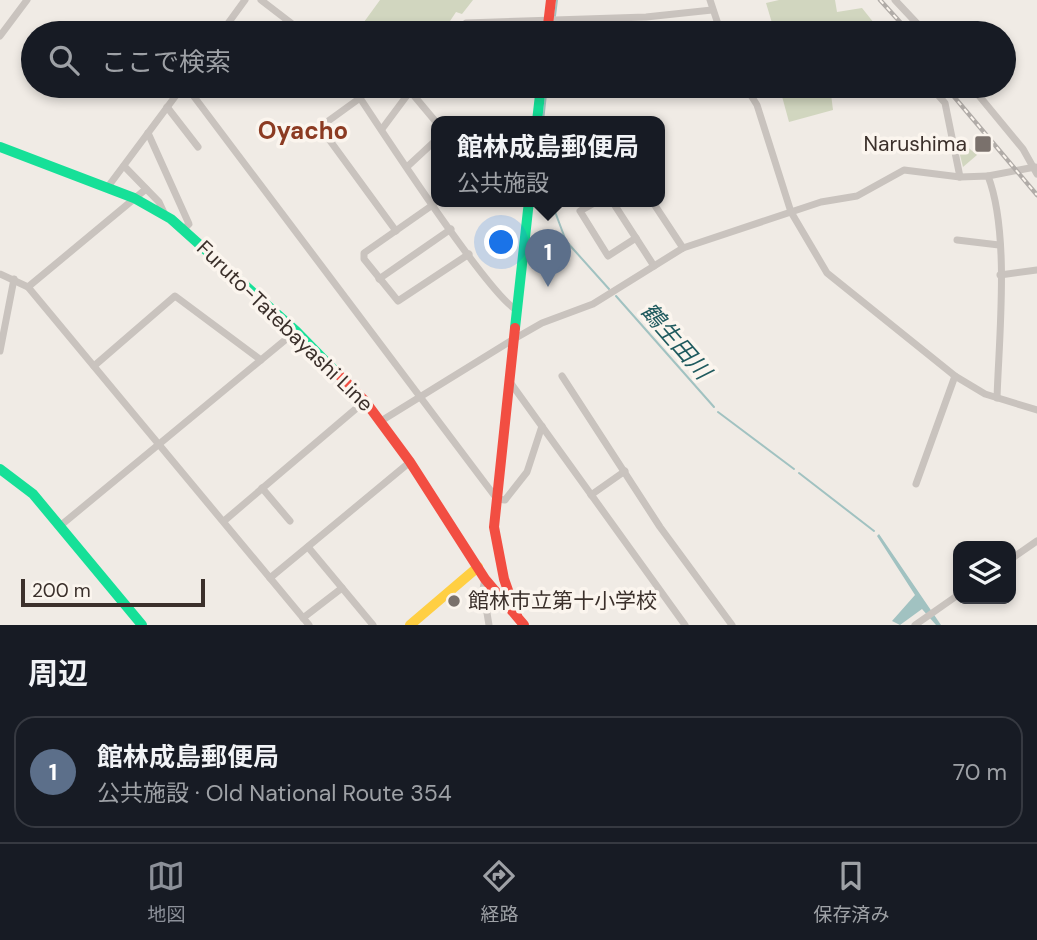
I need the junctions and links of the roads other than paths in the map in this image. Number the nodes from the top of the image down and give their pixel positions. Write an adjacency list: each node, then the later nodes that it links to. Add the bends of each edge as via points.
1 (27, 0): 14 (street)
2 (245, 0): 9 (street)
3 (261, 0): 10 (street)
4 (551, 0): 8 (street)
5 (710, 0): 7 (street)
6 (895, 0): 13 (street)
7 (712, 10): 8 (street); 12 (street)
8 (548, 20): 11 (street)
9 (230, 21)
10 (288, 21)
11 (521, 21)
12 (716, 21)
13 (915, 21)
14 (0, 36)
15 (174, 98): 24 (street)
16 (193, 98): 73 (street)
17 (360, 98): 27 (street); 51 (street, via 320,127)
18 (405, 98): 27 (street)
19 (419, 98): 25 (street)
20 (540, 98): 26 (street)
21 (753, 98): 47 (street)
22 (940, 98): 36 (street)
23 (981, 98): 34 (street)
24 (166, 107): 28 (street); 30 (street)
25 (432, 116)
26 (538, 116)
27 (382, 129): 33 (street)
28 (148, 133): 32 (street); 49 (street, via 189,224)
29 (431, 145): 33 (street)
30 (198, 147)
31 (2, 152): 37 (street, Furuto-Tatebayashi Line)
32 (124, 166): 37 (street); 38 (street)
33 (408, 166): 40 (street)
34 (1036, 170): 35 (street)
35 (988, 176): 36 (street); 54 (street, via 997,199)
36 (960, 177): 47 (street, via 904,170 857,196)
37 (107, 188): 39 (street, Furuto-Tatebayashi Line)
38 (146, 188): 39 (street); 48 (street)
39 (134, 198): 48 (street, Furuto-Tatebayashi Line); 63 (street)
40 (431, 200)
41 (431, 206): 51 (street)
42 (436, 207): 50 (street)
43 (528, 207): 64 (street)
44 (587, 207): 52 (street, via 580,211 608,256)
45 (616, 207): 52 (street)
46 (656, 207): 55 (street)
47 (791, 212): 55 (street); 71 (street, via 827,273)
48 (165, 215): 49 (street, Furuto-Tatebayashi Line)
49 (184, 229): 65 (street, Furuto-Tatebayashi Line)
50 (451, 229): 56 (street); 62 (street)
51 (396, 231): 62 (street, via 364,253)
52 (636, 238): 57 (street)
53 (957, 240): 54 (street)
54 (999, 245): 60 (street)
55 (682, 248): 57 (street)
56 (469, 254): 62 (street, via 402,301 395,300); 64 (street, via 505,303)
57 (654, 266): 66 (street, via 593,304)
58 (1037, 270): 60 (street)
59 (0, 274): 61 (street)
60 (1000, 275): 74 (street)
61 (14, 279): 63 (street); 67 (street)
62 (379, 279)
63 (28, 287): 69 (street)
64 (517, 310): 66 (street)
65 (296, 331): 68 (street); 75 (street, Furuto-Tatebayashi Line)
66 (514, 339): 72 (street); 73 (street)
67 (0, 351)
68 (261, 360): 69 (street, via 175,296); 79 (street)
69 (94, 366): 79 (street)
70 (562, 376): 82 (street)
71 (955, 376): 74 (street); 83 (street)
72 (509, 382): 78 (street); 86 (street)
73 (419, 397): 77 (street); 86 (street)
74 (997, 398): 76 (street)
75 (365, 401): 77 (street, Furuto-Tatebayashi Line); 84 (street)
76 (1037, 410)
77 (381, 421): 80 (street, Furuto-Tatebayashi Line)
78 (542, 426): 85 (street); 86 (street, via 522,480 505,500)
79 (160, 444): 87 (street); 89 (street)
80 (410, 462): 91 (street); 93 (street, Furuto-Tatebayashi Line)
81 (0, 470): 89 (street, via 25,486)
82 (625, 471): 85 (street); 106 (street)
83 (916, 484)
84 (262, 488): 87 (street); 88 (street)
85 (591, 495): 105 (street)
86 (497, 499): 99 (street, via 498,556)
87 (223, 521): 94 (street)
88 (289, 522)
89 (60, 526): 100 (street)
90 (1037, 541): 92 (street)
91 (308, 547): 94 (street); 96 (street)
92 (1016, 556)
93 (478, 568): 95 (street, Furuto-Tatebayashi Line); 103 (street)
94 (270, 578): 98 (street)
95 (485, 579): 99 (street, Furuto-Tatebayashi Line); 104 (street)
96 (342, 588): 98 (street); 102 (street)
97 (953, 599): 107 (street)
98 (303, 618): 101 (street)
99 (521, 622)
100 (142, 625)
101 (309, 625)
102 (373, 625)
103 (410, 625)
104 (489, 625)
105 (685, 625)
106 (732, 625)
107 (915, 625)

